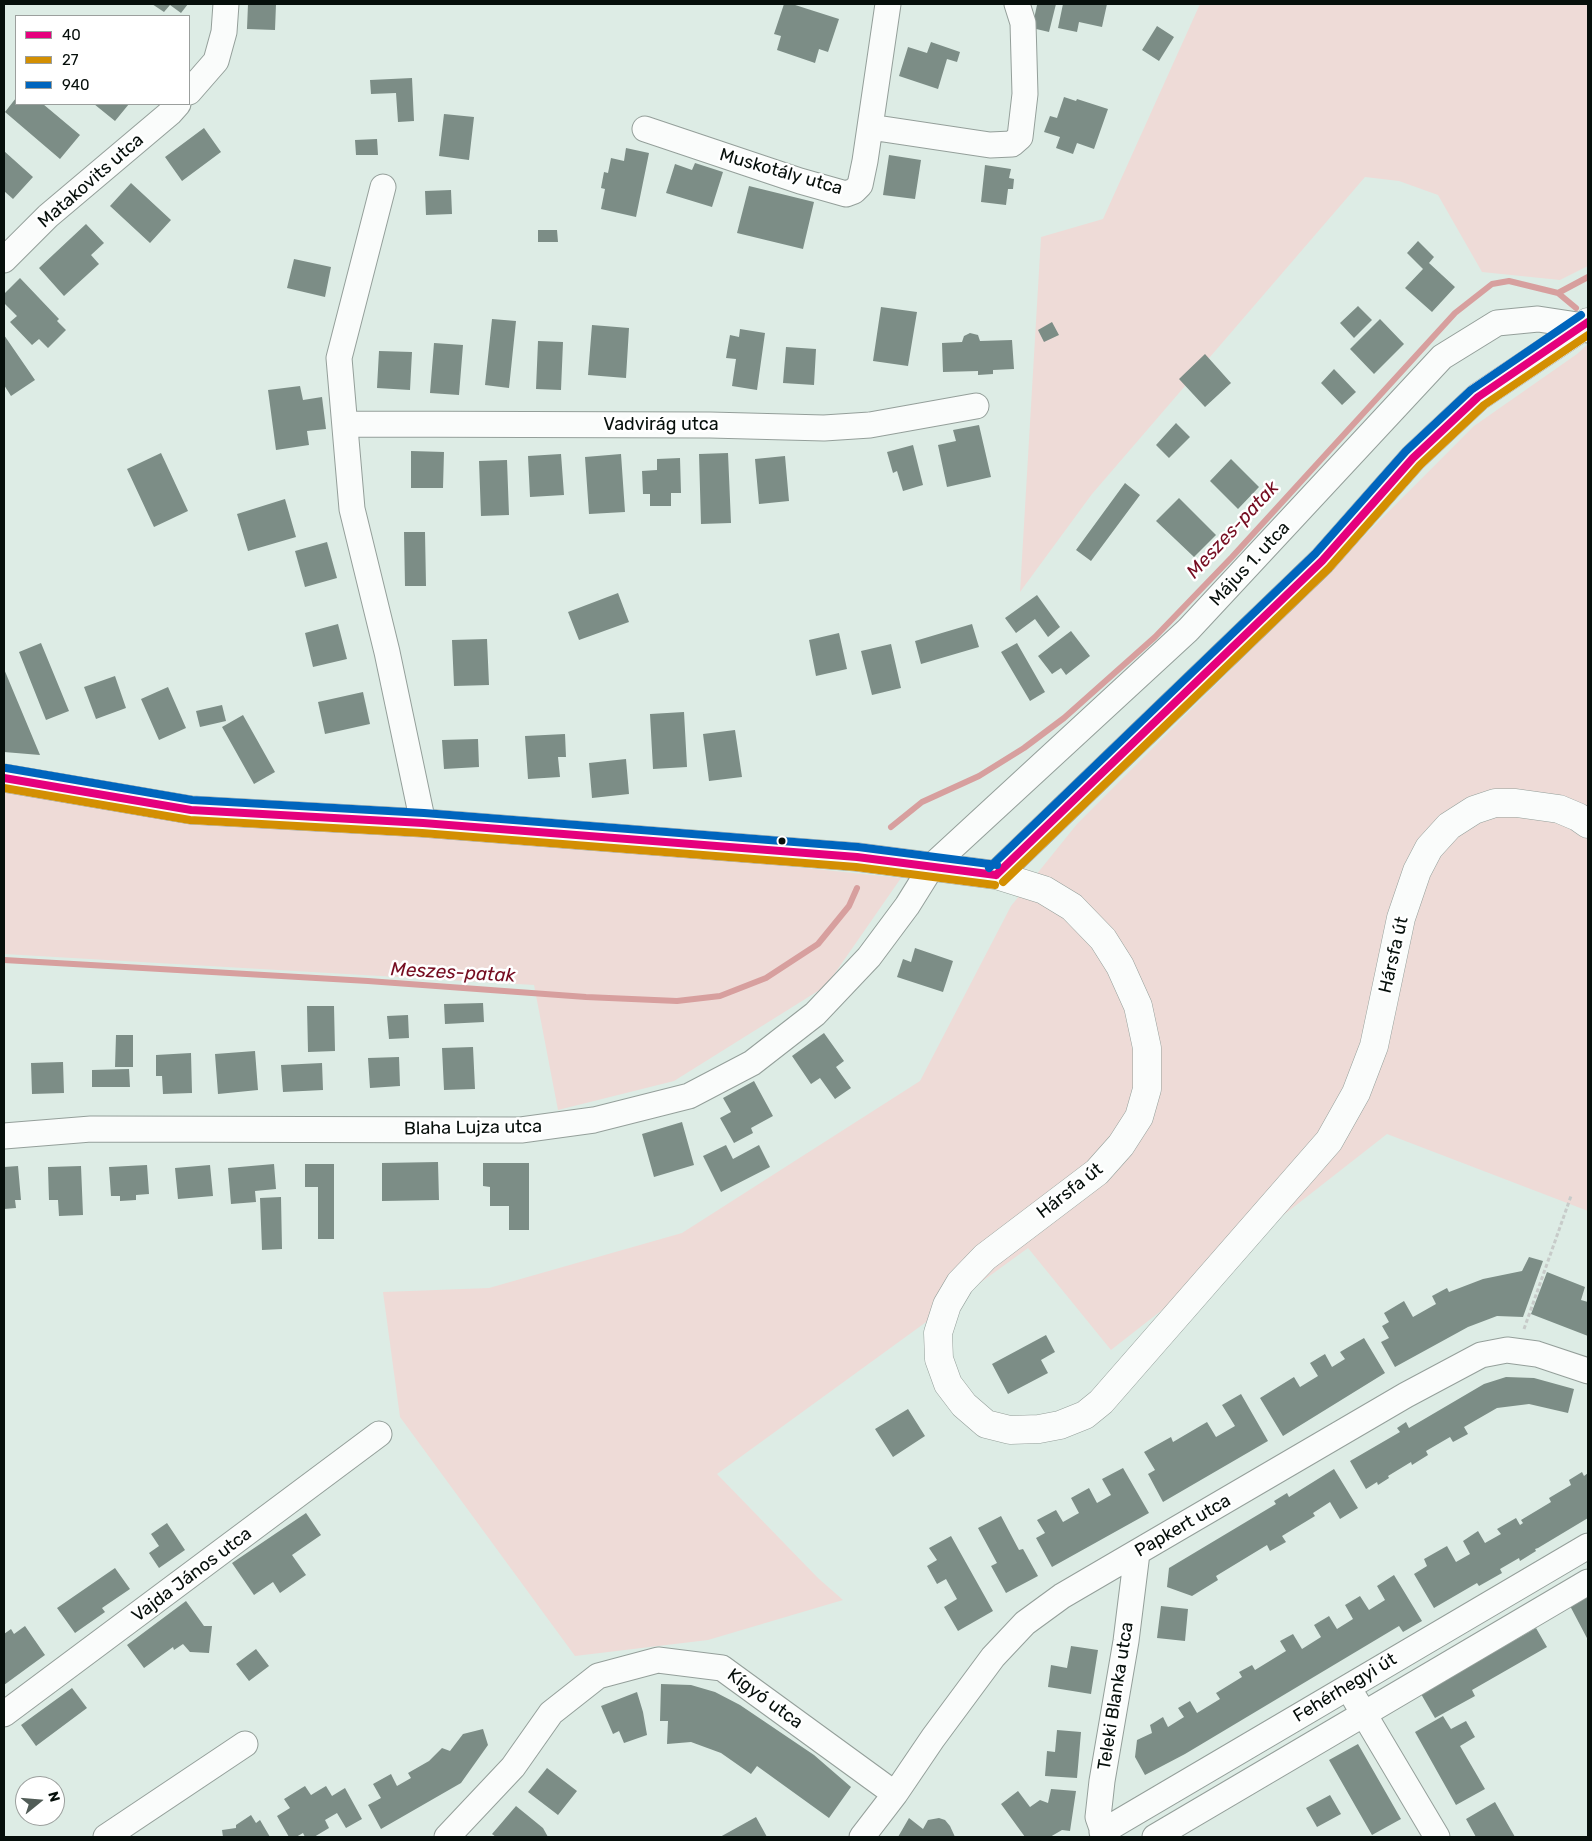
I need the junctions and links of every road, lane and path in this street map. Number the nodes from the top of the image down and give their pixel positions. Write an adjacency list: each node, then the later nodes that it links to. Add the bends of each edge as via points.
1 (226, 4): 4 (street, via 224,32 216,61)
2 (888, 4): 6 (street, Muskotály utca)
3 (1017, 4): 6 (street, via 1024,23 1025,94 1020,137 1016,141 990,145)
4 (190, 91)
5 (177, 105): 9 (street, Matakovits utca, via 48,216)
6 (870, 127): 7 (street, Muskotály utca, via 860,185 846,194)
7 (645, 129)
8 (383, 187): 12 (street, via 338,358)
9 (4, 260)
10 (1587, 326): 16 (street, Május 1. utca, via 1538,319 1497,323 1442,357 1188,630); 17 (street, via 1471,404 1413,458 1322,561)
11 (976, 406): 12 (street, Vadvirág utca, via 870,425 824,428)
12 (344, 424): 14 (street, via 352,509 387,652)
13 (4, 778): 14 (street, Hársfa út, via 190,810)
14 (423, 823): 16 (street, Hársfa út, via 858,857)
15 (1588, 824): 17 (street, Hársfa út, via 1559,809 1516,802 1495,803 1474,810 1449,826 1429,848 1401,918 1374,1046 1356,1093 1329,1141 1102,1402 1084,1416 1039,1429 1010,1430 986,1424 964,1405 945,1376 939,1359 938,1333 947,1305 960,1283 985,1257 1097,1172 1122,1145 1142,1108 1147,1088 1147,1048 1138,1006 1104,939 1072,907 1044,890)
16 (932, 866): 17 (street, Hársfa út); 18 (street, Blaha Lujza utca, via 869,957 816,1014 752,1063 689,1096 594,1120 521,1130 90,1129)
17 (996, 875)
18 (4, 1136)
19 (1571, 1196): 20 (path, via 1525,1322)
20 (1519, 1352): 21 (street, Papkert utca, via 1537,1354); 24 (street, Papkert utca, via 1507,1350 1481,1355 1406,1395)
21 (1588, 1371)
22 (379, 1434): 27 (street, Vajda János utca)
23 (1588, 1546): 26 (street, Fehérhegyi út)
24 (1137, 1553): 30 (street, Papkert utca, via 1062,1596 1025,1623 993,1657); 31 (street, Teleki Blanka utca, via 1102,1781 1098,1818)
25 (1588, 1582): 28 (street)
26 (1347, 1686): 28 (street); 31 (street, Fehérhegyi út)
27 (4, 1714)
28 (1364, 1714): 35 (street); 36 (street)
29 (245, 1744): 32 (street)
30 (895, 1794): 33 (street, Kígyó utca, via 722,1668 658,1660 598,1676 551,1713 514,1767); 34 (street, Papkert utca)
31 (1103, 1835)
32 (106, 1837)
33 (447, 1837)
34 (862, 1837)
35 (1155, 1837)
36 (1438, 1837)

